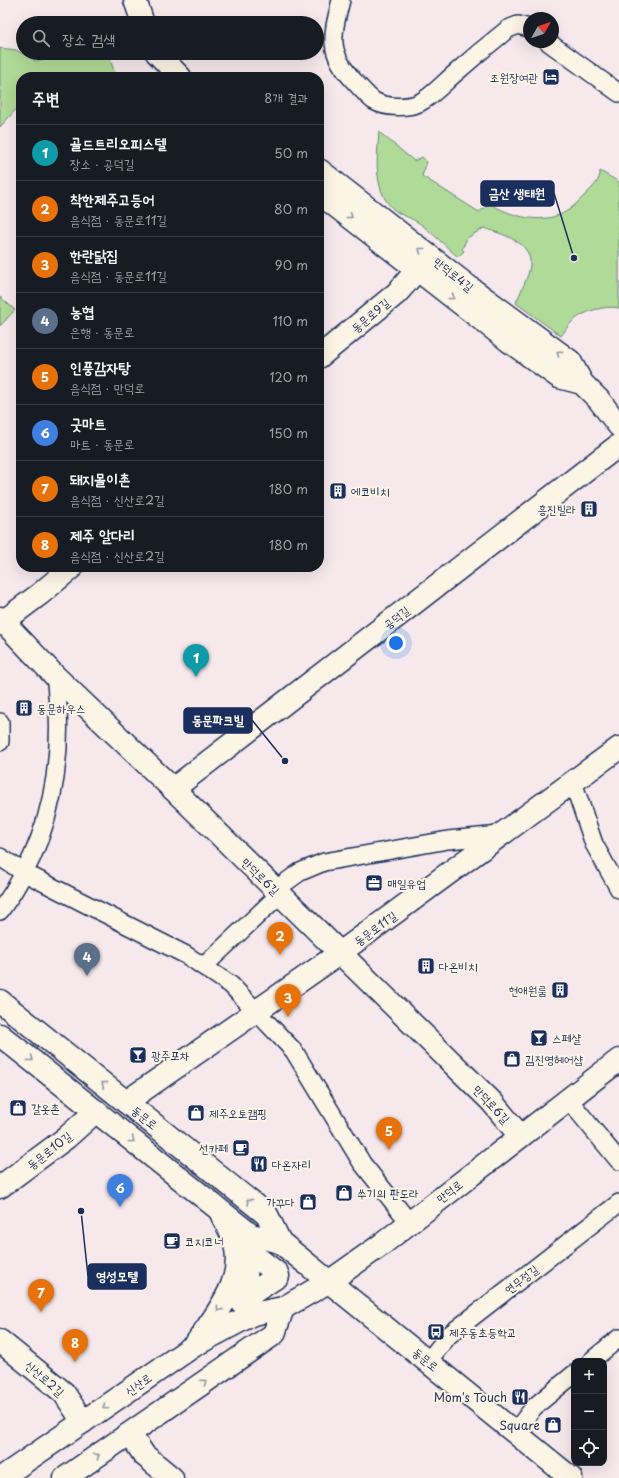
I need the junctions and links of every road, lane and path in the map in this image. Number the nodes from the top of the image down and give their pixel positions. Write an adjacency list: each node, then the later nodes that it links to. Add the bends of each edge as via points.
1 (135, 0): 3 (street)
2 (340, 0): 4 (lane, via 334,24 333,41 336,57 345,72 374,101 385,105 419,103 508,28)
3 (141, 16)
4 (523, 26)
5 (557, 48): 8 (lane)
6 (168, 65): 7 (street)
7 (180, 72)
8 (619, 92)
9 (324, 174): 13 (street, 만덕로4길, one-way to 9, via 570,361 469,287)
10 (324, 196): 11 (street, 만덕로4길, one-way to 11)
11 (417, 270): 12 (street, 동문로9길, via 396,293); 13 (street, 만덕로4길, one-way to 13, via 559,377)
12 (324, 353)
13 (582, 383): 14 (street, 만덕로4길)
14 (619, 426)
15 (619, 445): 23 (street, 공덕길)
16 (66, 572): 17 (street)
17 (1, 621): 18 (street, 만덕로6길)
18 (55, 676): 23 (street, 만덕로6길); 26 (lane, via 59,724 57,771 48,812)
19 (0, 722): 20 (lane)
20 (0, 742)
21 (619, 748): 22 (street, 동문로11길)
22 (573, 782): 24 (street, 동문로11길); 27 (lane, via 594,844)
23 (173, 789): 28 (street, 만덕로6길)
24 (500, 835): 28 (lane, via 448,840 324,862 300,872); 30 (street, 동문로11길)
25 (0, 857): 26 (lane)
26 (25, 873): 29 (lane); 31 (lane)
27 (619, 889)
28 (278, 892): 30 (street, 만덕로6길); 31 (lane)
29 (0, 911)
30 (340, 953): 33 (street, 동문로11길); 39 (street, 만덕로6길, via 492,1102)
31 (204, 966): 33 (lane, via 231,985)
32 (0, 1001): 37 (street, 동문로, one-way to 32)
33 (256, 1012): 37 (street, 동문로11길); 44 (lane, via 294,1051 362,1163)
34 (0, 1035): 38 (street, 동문로, one-way to 38)
35 (619, 1060): 36 (street, 만덕로)
36 (568, 1099): 39 (street, 만덕로); 40 (lane)
37 (126, 1102): 45 (street, 동문로, one-way to 37, via 267,1215)
38 (96, 1111): 41 (street, 동문로10길, via 66,1138); 43 (street, 동문로, one-way to 43)
39 (520, 1136): 44 (street, 만덕로)
40 (619, 1161)
41 (0, 1187)
42 (619, 1202): 52 (lane, 연무정길, via 449,1335)
43 (218, 1208): 45 (street, 동문로, via 251,1235); 50 (street, one-way to 50, via 232,1236 237,1255 236,1273 231,1291)
44 (409, 1222): 46 (street, 만덕로)
45 (280, 1242): 46 (street, 동문로)
46 (330, 1281): 47 (street, 신산로); 52 (street, 동문로)
47 (283, 1308): 50 (street, 신산로, via 253,1314); 56 (street, one-way to 47, via 274,1334)
48 (619, 1338): 51 (lane)
49 (0, 1341): 54 (street, 신산로2길, via 64,1393)
50 (195, 1345): 54 (street, 신산로, one-way to 54)
51 (595, 1358)
52 (428, 1361): 55 (street, 동문로)
53 (571, 1376): 55 (lane, via 534,1407)
54 (84, 1422): 57 (street, 신산로)
55 (515, 1432): 60 (street, 동문로)
56 (130, 1434): 58 (street, one-way to 56); 59 (street, via 144,1455)
57 (1, 1478)
58 (65, 1478)
59 (172, 1478)
60 (571, 1478)

